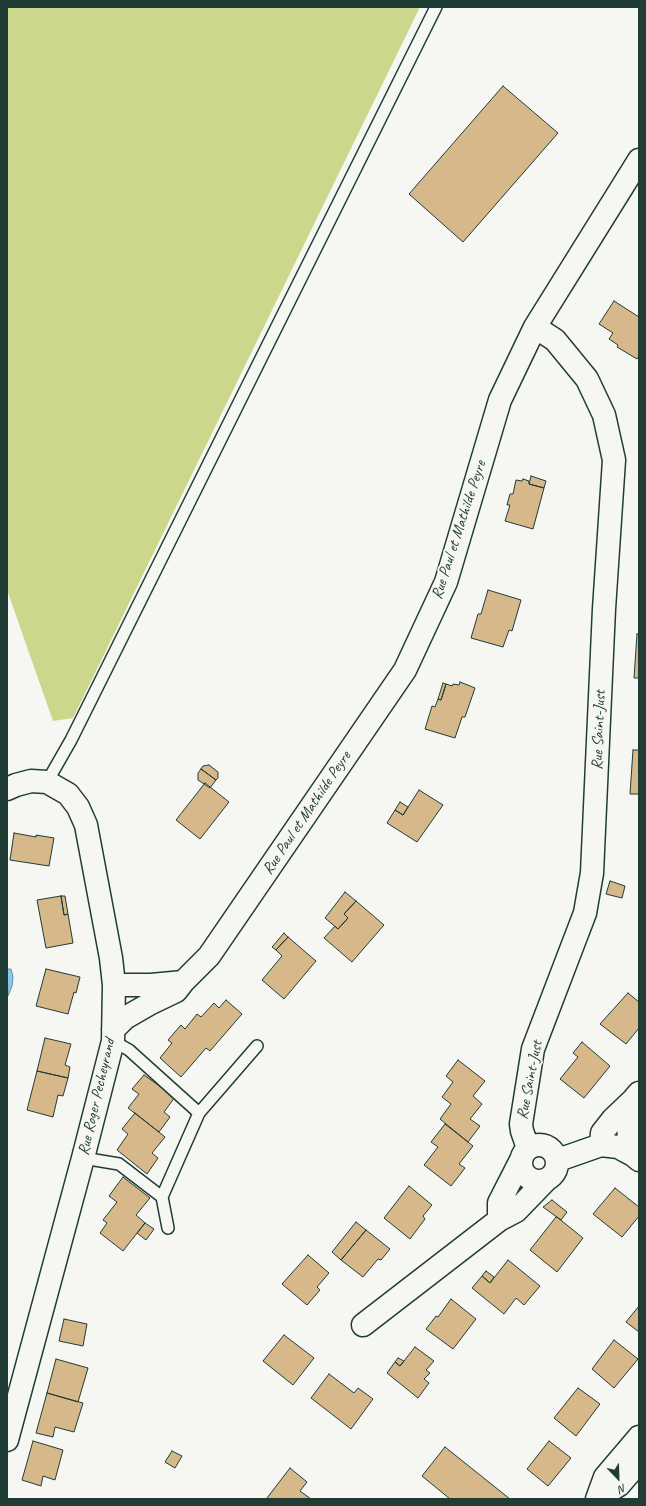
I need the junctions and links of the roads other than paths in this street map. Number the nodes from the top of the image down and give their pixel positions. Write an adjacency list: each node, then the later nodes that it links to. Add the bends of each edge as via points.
1 (436, 7): 4 (lane, via 75,733)
2 (639, 160): 3 (street, Rue Paul et Mathilde Peyre)
3 (535, 327): 6 (street, Rue Paul et Mathilde Peyre, via 500,400 446,582 405,670 208,956); 13 (street, Rue Saint-Just, via 555,340 587,379 604,415 614,460 604,609 592,873 586,913 534,1049 521,1124)
4 (47, 782): 5 (street, via 32,781); 7 (street, Rue Roger Pecheyrand, via 68,794 78,806 86,825)
5 (7, 789)
6 (183, 982): 7 (street); 8 (street, Rue Paul et Mathilde Peyre, via 176,991 125,1018)
7 (114, 985): 8 (street, Rue Roger Pecheyrand)
8 (113, 1036): 11 (lane); 15 (street, Rue Roger Pecheyrand)
9 (257, 1046): 11 (lane)
10 (636, 1096): 12 (street, via 602,1133); 14 (street, via 628,1123 629,1140)
11 (199, 1113): 18 (lane)
12 (601, 1145): 14 (street, via 618,1147); 16 (street)
13 (525, 1153): 16 (street, via 534,1145 547,1146 556,1154); 17 (street, via 522,1169 529,1178); 19 (street, via 499,1203)
14 (636, 1157)
15 (83, 1158): 18 (lane, via 119,1164); 23 (street, Rue Roger Pecheyrand)
16 (558, 1160): 17 (street, via 555,1172)
17 (546, 1180): 19 (street, via 516,1211)
18 (162, 1197): 20 (lane)
19 (499, 1220): 21 (street)
20 (168, 1228)
21 (363, 1325)
22 (639, 1437): 25 (street, via 605,1477)
23 (7, 1440)
24 (639, 1462): 25 (street, via 619,1485)
25 (598, 1498)

